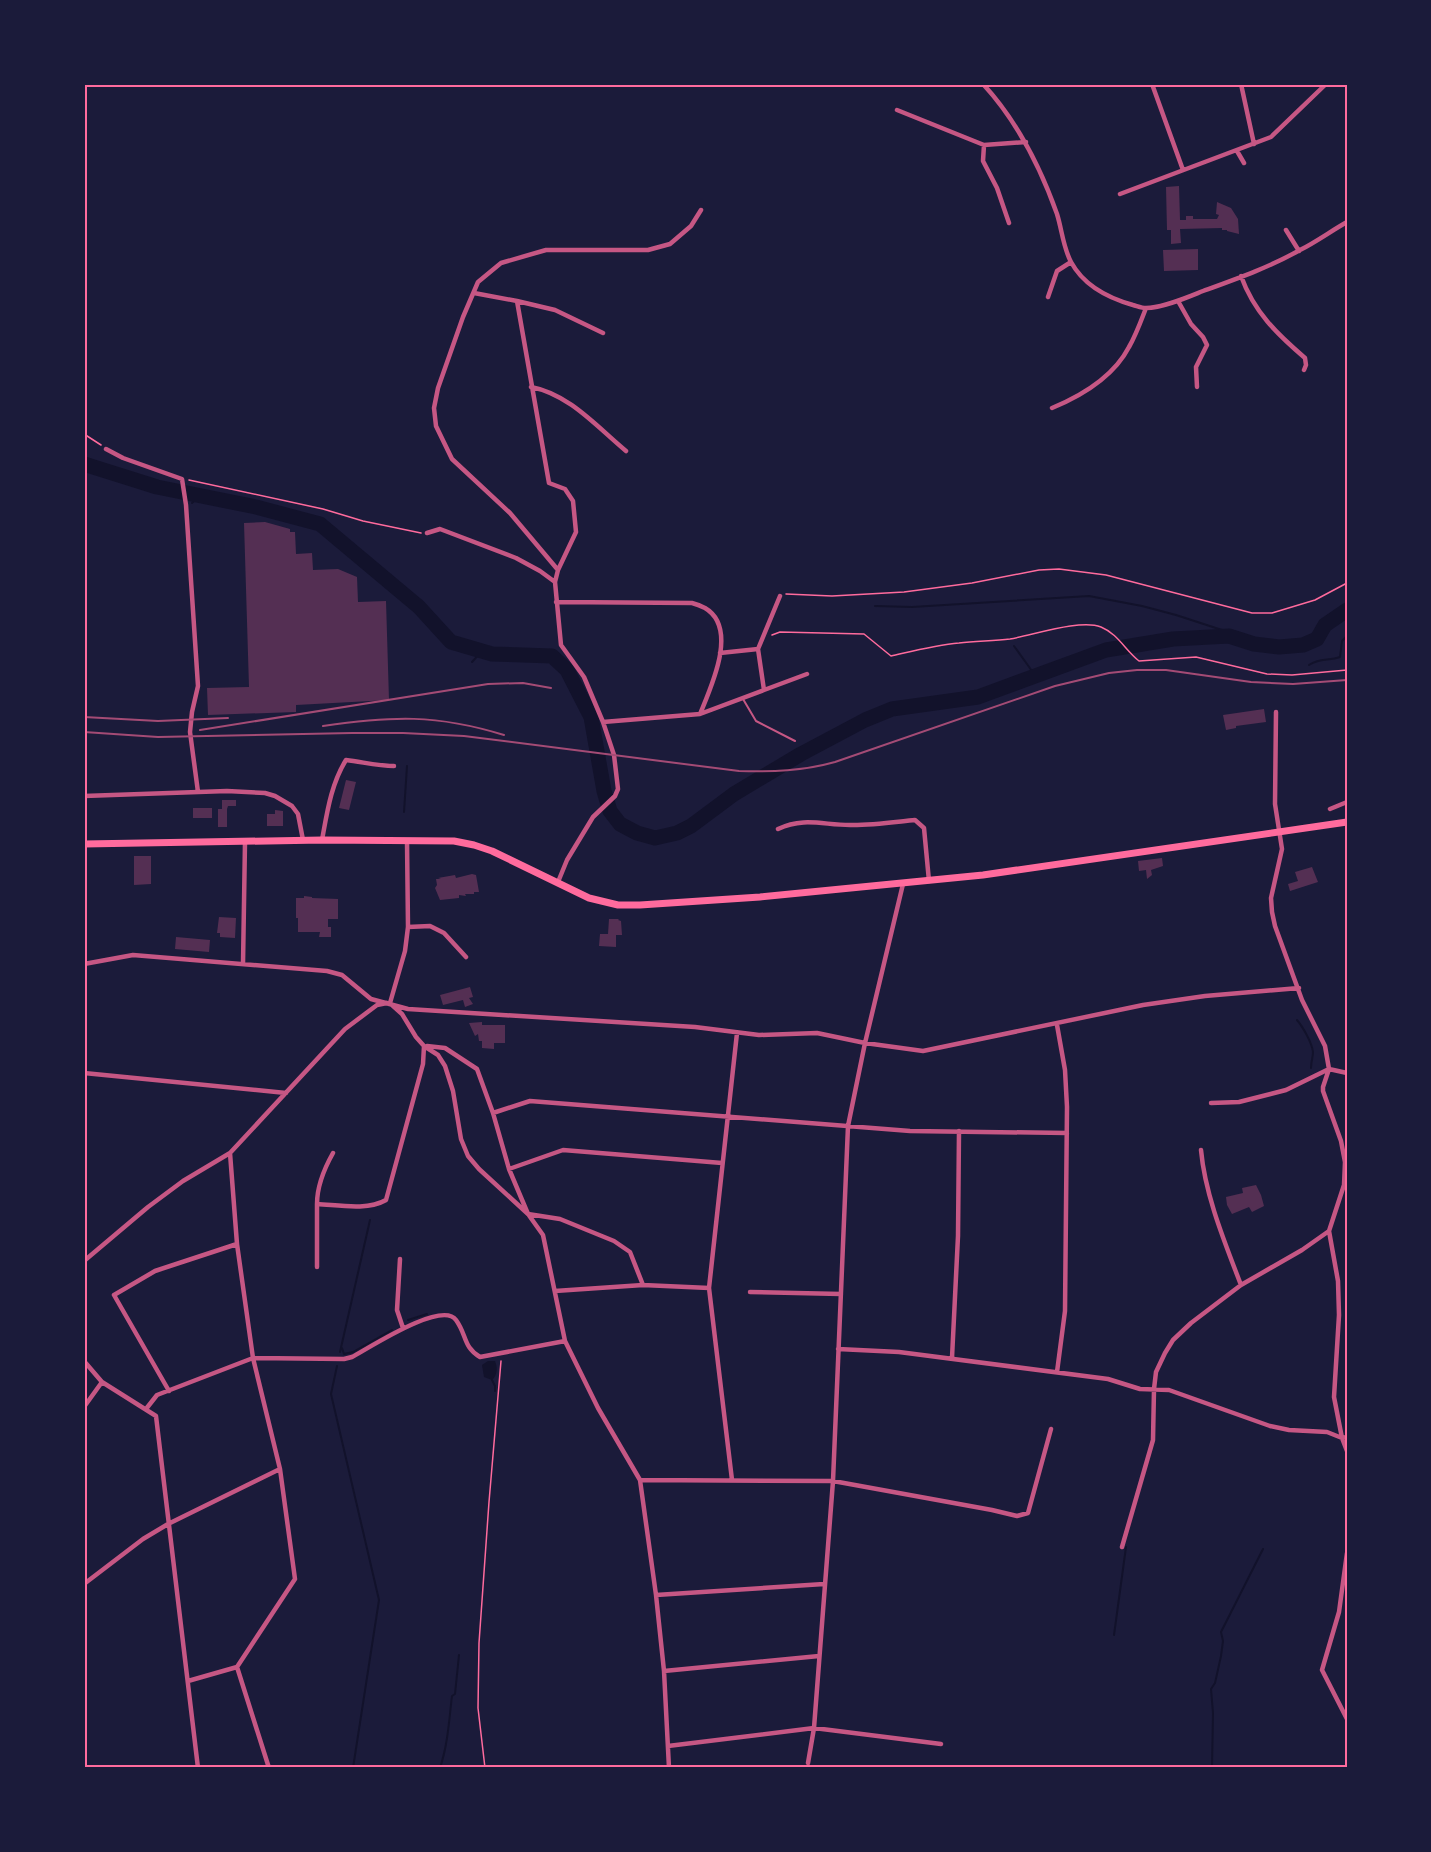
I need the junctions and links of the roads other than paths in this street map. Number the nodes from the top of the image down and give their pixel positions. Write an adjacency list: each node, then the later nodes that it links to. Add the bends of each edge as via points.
1 (983, 84): 6 (street)
2 (1152, 84): 11 (street)
3 (1241, 84): 7 (street)
4 (1326, 84): 7 (street, via 1271,137)
5 (897, 110): 8 (street)
6 (1026, 142): 8 (street); 18 (street, via 1045,183)
7 (1254, 144): 9 (street)
8 (984, 146): 15 (street, via 983,161)
9 (1237, 151): 10 (street); 11 (street)
10 (1244, 164)
11 (1183, 170): 12 (street)
12 (1120, 194)
13 (701, 210): 20 (street, via 691,226 670,244 648,250 546,250 501,263 478,282)
14 (1347, 222): 17 (street)
15 (1009, 223)
16 (1286, 230): 17 (street)
17 (1299, 251): 19 (street)
18 (1071, 262): 21 (street, via 1057,271); 24 (street, via 1088,284 1101,293)
19 (1241, 276): 23 (street); 26 (street, via 1248,295 1276,333 1305,358)
20 (474, 293): 22 (street); 33 (street, via 438,388 436,426 452,459 510,513)
21 (1048, 297)
22 (517, 301): 25 (street, via 555,310); 27 (street)
23 (1179, 301): 24 (street); 28 (street, via 1207,345 1196,367)
24 (1146, 308): 29 (street, via 1128,349 1109,374)
25 (603, 333)
26 (1304, 370)
27 (531, 387): 31 (street, via 545,390 575,407); 33 (street, via 549,483 565,489 573,501 576,532)
28 (1197, 387)
29 (1052, 408)
30 (106, 449): 47 (street, via 183,479 198,686 190,737)
31 (626, 451)
32 (426, 533): 34 (street, via 440,529 516,558)
33 (558, 570): 34 (street)
34 (555, 582): 36 (street)
35 (780, 596): 37 (street)
36 (556, 602): 38 (street, via 692,603 707,609 716,620 722,634); 44 (street, via 561,645 584,677)
37 (758, 650): 38 (street); 40 (street)
38 (720, 653): 43 (street)
39 (807, 674): 40 (street)
40 (764, 690): 41 (street)
41 (743, 699): 43 (street); 45 (lane, via 756,721)
42 (1276, 712): 53 (street, via 1275,804)
43 (700, 714): 44 (street)
44 (603, 722): 60 (street, via 614,755 618,789 593,817)
45 (795, 741)
46 (394, 766): 55 (street, via 346,760 328,805)
47 (198, 792): 48 (street); 54 (street, via 258,792 275,796 298,814)
48 (84, 796)
49 (1347, 802): 50 (street)
50 (1330, 809)
51 (1347, 822): 53 (main road)
52 (778, 829): 59 (street, via 814,821 851,825 915,820 924,828)
53 (1280, 832): 59 (main road); 66 (street, via 1282,849 1271,898 1272,912)
54 (303, 840): 55 (main road); 57 (main road)
55 (322, 840): 56 (main road)
56 (407, 841): 60 (main road, via 474,844); 62 (street)
57 (245, 842): 58 (main road); 65 (street)
58 (84, 844)
59 (929, 881): 61 (main road)
60 (558, 882): 61 (main road, via 589,898 618,905)
61 (903, 884): 70 (street)
62 (408, 927): 63 (street, via 430,926 444,933); 67 (street)
63 (466, 957)
64 (84, 964): 65 (street, via 133,955)
65 (243, 964): 67 (street, via 327,971 342,975 371,999)
66 (1299, 988): 68 (street, via 1143,1005); 72 (street, via 1325,1046)
67 (390, 1003): 69 (street, via 408,1009); 71 (street); 75 (street, via 377,1005 345,1029)
68 (1057, 1025): 70 (street, via 923,1051); 81 (street, via 1065,1070)
69 (737, 1033): 70 (street, via 817,1033); 78 (street)
70 (865, 1044): 79 (street)
71 (424, 1046): 77 (street, via 445,1048 477,1070); 87 (street, via 423,1064 386,1200 363,1206); 88 (street, via 438,1055 445,1066 468,1156)
72 (1329, 1069): 74 (street); 76 (street, via 1270,1095 1239,1102); 89 (street, via 1323,1091 1341,1141 1345,1170)
73 (84, 1073): 75 (street)
74 (1347, 1073)
75 (286, 1093): 83 (street)
76 (1211, 1102)
77 (493, 1113): 78 (street, via 530,1101); 86 (street)
78 (728, 1117): 79 (street); 85 (street)
79 (848, 1126): 80 (street); 99 (street)
80 (959, 1131): 81 (street); 104 (street)
81 (1067, 1133): 106 (street, via 1065,1311)
82 (1201, 1150): 95 (street, via 1219,1227)
83 (230, 1153): 90 (street); 92 (street, via 148,1207)
84 (333, 1153): 87 (street, via 318,1188)
85 (722, 1163): 86 (street, via 564,1150); 96 (street)
86 (509, 1169): 88 (street)
87 (317, 1204): 93 (street)
88 (528, 1214): 94 (street, via 560,1219 614,1241 630,1252); 97 (street, via 543,1235)
89 (1329, 1232): 95 (street); 113 (street, via 1338,1281 1334,1397)
90 (237, 1244): 103 (street); 109 (street, via 155,1271 114,1295)
91 (400, 1259): 100 (street, via 397,1310)
92 (84, 1262)
93 (317, 1267)
94 (643, 1285): 96 (street); 97 (street)
95 (1241, 1285): 108 (street, via 1173,1340 1156,1372)
96 (710, 1288): 117 (street)
97 (555, 1292): 101 (street)
98 (750, 1292): 99 (street)
99 (841, 1294): 102 (street)
100 (403, 1328): 101 (street, via 450,1315 470,1351 480,1357); 103 (street, via 344,1359)
101 (565, 1341): 116 (street)
102 (838, 1349): 104 (street); 118 (street)
103 (253, 1358): 109 (street); 115 (street)
104 (952, 1358): 106 (street)
105 (84, 1361): 107 (street)
106 (1057, 1372): 108 (street)
107 (102, 1382): 110 (street); 111 (street)
108 (1154, 1389): 113 (street, via 1169,1390 1270,1426); 120 (street, via 1153,1440)
109 (169, 1391): 111 (street, via 158,1395)
110 (84, 1407)
111 (146, 1409): 119 (street, via 156,1416)
112 (1051, 1429): 118 (street, via 1028,1513 1017,1516)
113 (1345, 1437): 114 (street)
114 (1347, 1451)
115 (280, 1469): 119 (street); 126 (street, via 295,1579)
116 (640, 1480): 117 (street); 124 (street)
117 (732, 1480): 118 (street)
118 (833, 1481): 123 (street)
119 (168, 1524): 122 (street); 128 (street)
120 (1122, 1547)
121 (1347, 1553): 129 (street, via 1339,1612 1322,1670)
122 (84, 1584)
123 (824, 1584): 124 (street); 125 (street)
124 (656, 1595): 127 (street)
125 (819, 1656): 127 (street); 130 (street)
126 (237, 1667): 128 (street); 135 (street)
127 (664, 1671): 132 (street)
128 (188, 1681): 134 (street)
129 (1347, 1719)
130 (814, 1728): 131 (street); 132 (street); 133 (street)
131 (941, 1744)
132 (668, 1746): 136 (street)
133 (808, 1763)
134 (198, 1768)
135 (269, 1768)
136 (669, 1768)

